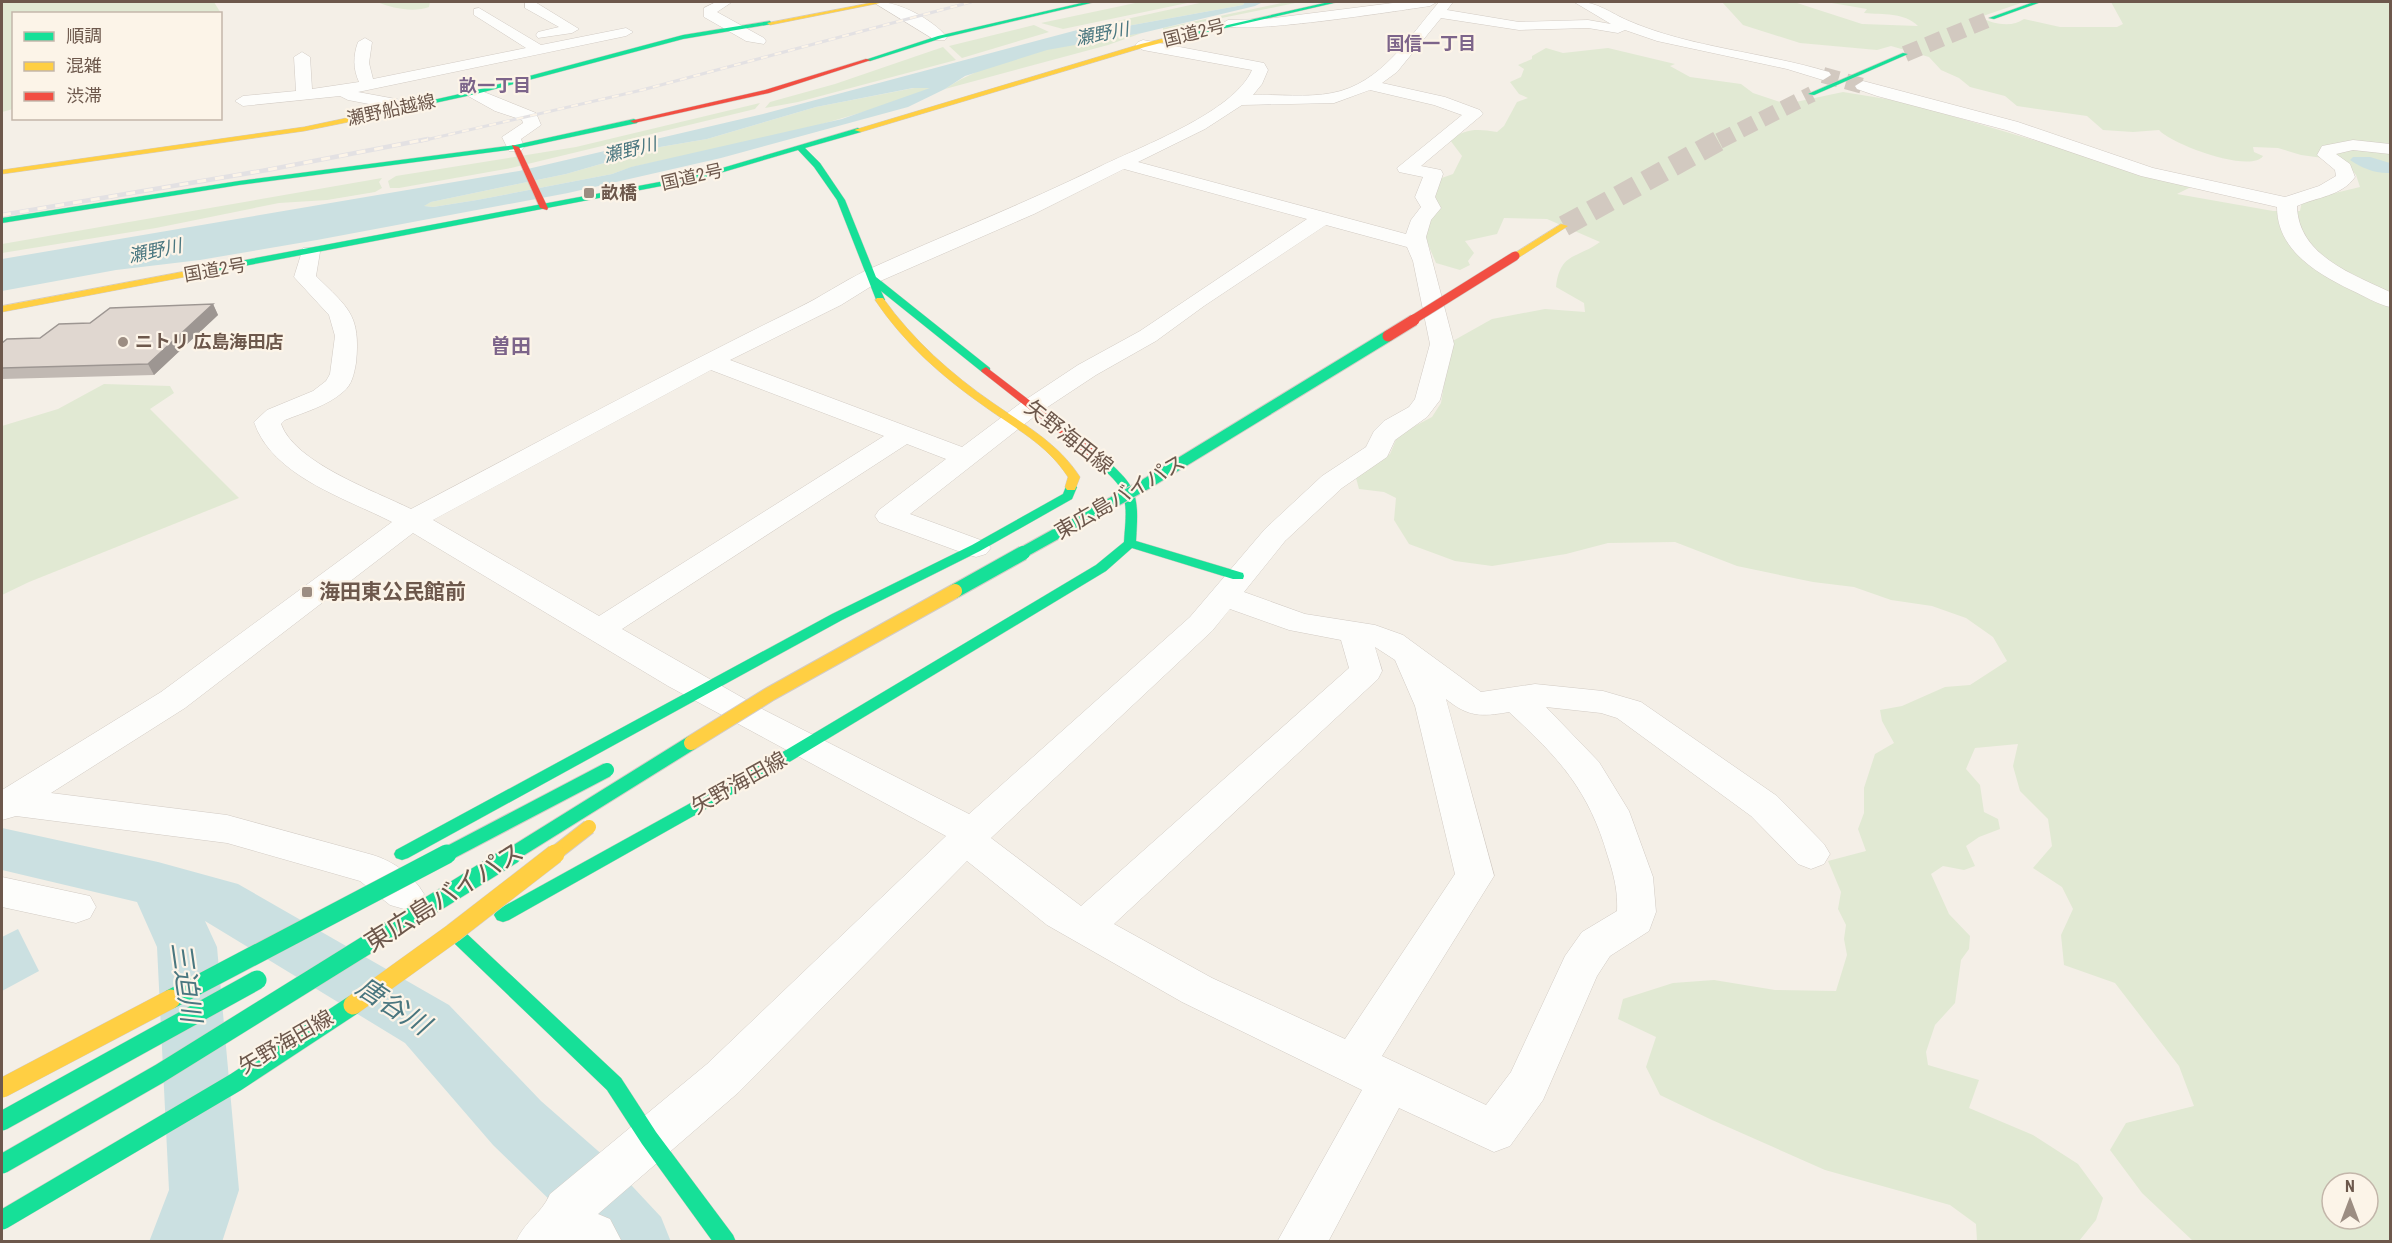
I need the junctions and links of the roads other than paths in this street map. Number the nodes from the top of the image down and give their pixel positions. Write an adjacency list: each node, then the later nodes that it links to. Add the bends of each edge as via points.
1 (725, 2): 13 (street, via 709,14)
2 (881, 2): 13 (main road, 瀬野船越線); 16 (street)
3 (1092, 2): 16 (main road)
4 (1335, 2): 11 (main road, 国道2号)
5 (2038, 2): 10 (main road)
6 (530, 5): 17 (street, via 572,29)
7 (1438, 5): 11 (street); 12 (street, via 1519,26); 26 (street, via 1390,69)
8 (1588, 5): 12 (street); 15 (street)
9 (479, 12): 17 (street)
10 (1992, 18)
11 (1228, 24): 19 (main road, 国道2号)
12 (1574, 25): 15 (street)
13 (732, 29): 20 (street, via 763,40); 30 (main road, 瀬野船越線, via 623,51)
14 (626, 32): 21 (street)
15 (1651, 35): 24 (street)
16 (940, 37): 37 (main road, via 788,87)
17 (522, 39): 21 (street)
18 (365, 42): 25 (street, via 360,52)
19 (1143, 45): 33 (street, via 1258,66 1254,84); 35 (main road, 国道2号)
20 (736, 47)
21 (539, 50): 25 (street)
22 (1905, 54): 31 (main road)
23 (302, 57): 29 (street)
24 (1822, 75)
25 (368, 84): 28 (street)
26 (1369, 85): 33 (street, via 1334,98); 45 (street, via 1439,101 1474,114 1406,168 1434,174 1425,196 1431,208 1416,228)
27 (1863, 86): 40 (street, via 2012,126 2148,172)
28 (339, 91): 29 (street); 34 (street)
29 (304, 93): 32 (street)
30 (474, 93): 34 (main road, 瀬野船越線); 37 (street, via 530,117 532,125 511,137)
31 (1812, 94)
32 (243, 100)
33 (1238, 100): 38 (street, via 1199,125)
34 (406, 106): 39 (main road, 瀬野船越線, via 280,133)
35 (800, 148): 41 (main road, 国道2号, via 703,176); 47 (main road, 矢野海田線, via 837,189)
36 (2391, 149): 40 (street, via 2353,145 2328,150 2326,155 2343,168 2346,177 2335,186 2303,194)
37 (516, 151): 41 (main road); 43 (main road, via 239,183)
38 (1121, 163): 42 (street); 47 (street, via 1028,210)
39 (2, 172)
40 (2287, 203): 48 (street, via 2288,223 2295,239 2312,258)
41 (542, 204): 46 (main road, 国道2号)
42 (1324, 217): 45 (street); 51 (street, via 1148,336 1087,370)
43 (2, 221)
44 (1564, 226): 60 (main road, 東広島バイパス, bridge, via 1234,431)
45 (1416, 243): 59 (street, via 1424,261 1442,344 1427,400 1418,412 1383,437 1378,451 1332,482 1275,535)
46 (310, 252): 49 (main road, 国道2号); 56 (street, via 305,277 340,313 347,336 342,374 337,385 322,396 271,418 268,428 287,452 319,476)
47 (870, 277): 50 (street); 51 (main road, 矢野海田線); 51 (main road, 矢野海田線, via 879,298 913,342 949,374)
48 (2391, 300)
49 (2, 309)
50 (710, 361): 52 (street); 56 (street)
51 (1022, 415): 53 (street); 54 (main road, 矢野海田線, via 1070,466 1074,477); 55 (main road, 矢野海田線, via 1106,464 1129,487)
52 (905, 434): 53 (street); 61 (street)
53 (967, 458): 58 (street, via 889,516)
54 (1068, 496): 55 (main road, via 1116,492); 58 (main road)
55 (1133, 505): 57 (main road, 矢野海田線)
56 (412, 520): 61 (street); 69 (street, via 173,700)
57 (1130, 543): 59 (main road); 66 (main road, 矢野海田線, via 1101,568)
58 (976, 548): 65 (main road, via 837,617)
59 (1231, 586): 62 (street, via 1300,623); 70 (street, via 1195,630)
60 (942, 597): 65 (main road, bridge); 67 (main road, 東広島バイパス, bridge); 89 (main road, bridge, via 658,772 453,935 312,1034)
61 (600, 629): 65 (street)
62 (1354, 632): 63 (street, via 1375,635); 78 (street, via 1366,671)
63 (1408, 654): 64 (street, via 1473,703); 82 (street, via 1432,706 1475,876)
64 (1516, 699): 72 (street, via 1567,696 1629,710 1764,806); 82 (street, via 1573,751 1604,794 1624,841 1639,899 1635,920 1596,945 1580,968 1527,1086 1494,1131)
65 (704, 704): 66 (street); 73 (main road)
66 (805, 746): 70 (street); 79 (main road, 矢野海田線)
67 (668, 755): 71 (main road, 東広島バイパス, bridge); 87 (main road, 東広島バイパス, bridge, via 159,1074)
68 (622, 762): 84 (main road, bridge)
69 (6, 804): 73 (street, via 227,829)
70 (969, 836): 78 (street, via 1061,914); 86 (street, via 723,1078)
71 (486, 854)
72 (1811, 854)
73 (376, 868): 79 (street)
74 (2, 892): 77 (street)
75 (415, 892): 76 (main road, 東広島バイパス)
76 (395, 903)
77 (76, 907)
78 (1084, 927): 82 (street, via 1197,990)
79 (460, 939): 86 (main road, via 614,1084); 88 (main road, 矢野海田線, bridge)
80 (274, 970): 85 (main road, bridge)
81 (184, 976): 83 (main road)
82 (1371, 1073): 92 (street)
83 (2, 1078)
84 (2, 1088)
85 (2, 1121)
86 (650, 1138): 90 (street, via 612,1172); 91 (main road)
87 (2, 1164)
88 (2, 1205)
89 (2, 1220)
90 (567, 1229)
91 (726, 1242)
92 (1301, 1242)

